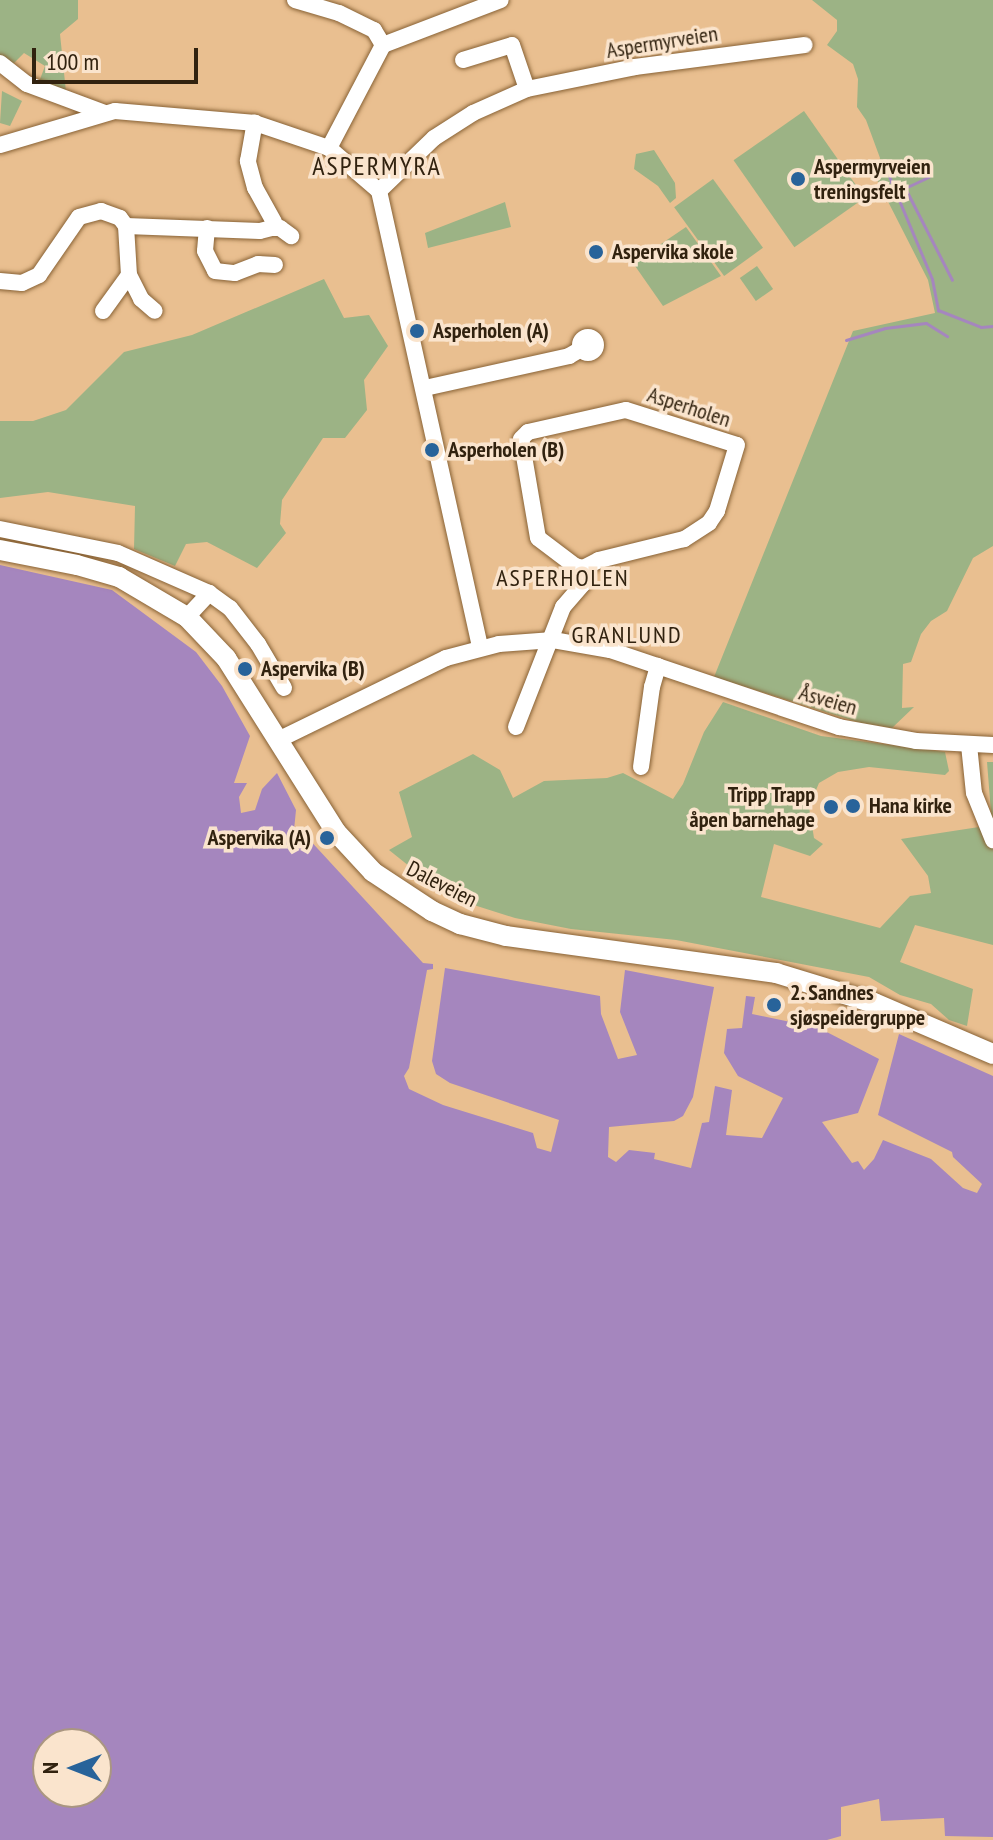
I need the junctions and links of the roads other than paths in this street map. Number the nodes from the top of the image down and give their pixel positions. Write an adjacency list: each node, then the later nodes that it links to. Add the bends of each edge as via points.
1 (295, 0): 3 (street, via 374,30)
2 (501, 0): 3 (street)
3 (383, 45): 11 (street)
4 (805, 45): 7 (street, Aspermyrveien, via 635,67)
5 (463, 60): 7 (street, via 512,45)
6 (0, 63): 8 (street, via 27,84)
7 (527, 89): 12 (street, Aspermyrveien, via 434,138)
8 (106, 113): 9 (street); 10 (street)
9 (255, 123): 11 (street); 15 (street, via 248,161)
10 (0, 145)
11 (329, 148): 12 (street)
12 (379, 191): 23 (street)
13 (126, 226): 14 (street); 18 (street); 19 (street, via 113,215 90,212 79,217 39,275 22,283)
14 (207, 228): 15 (street); 17 (street, via 205,251 215,271)
15 (272, 228): 16 (street)
16 (291, 236)
17 (275, 265)
18 (129, 275): 20 (street); 21 (street, via 141,299)
19 (0, 281)
20 (103, 311)
21 (155, 311)
22 (581, 349): 23 (street)
23 (425, 388): 30 (street)
24 (0, 529): 27 (street, via 118,553)
25 (0, 550): 28 (main road, Daleveien, via 119,577)
26 (583, 568): 26 (street, Asperholen, via 565,561 538,538 523,435 626,410 737,445 709,523 684,539); 29 (street, via 583,584 563,607)
27 (209, 593): 28 (street); 32 (street, via 230,608)
28 (187, 617): 34 (main road, Daleveien, via 226,658)
29 (553, 640): 30 (street, Åsveien); 31 (street, Åsveien); 33 (street)
30 (480, 647): 34 (street, Åsveien, via 423,668)
31 (658, 666): 35 (street, Åsveien, via 839,727); 37 (street)
32 (284, 688)
33 (516, 727)
34 (278, 740): 39 (main road, Daleveien, via 310,795 353,852 389,885 446,918 506,936 776,973 874,1003)
35 (969, 745): 36 (street, Åsveien); 38 (street, via 974,793)
36 (993, 745)
37 (641, 767)
38 (993, 840)
39 (993, 1054)

